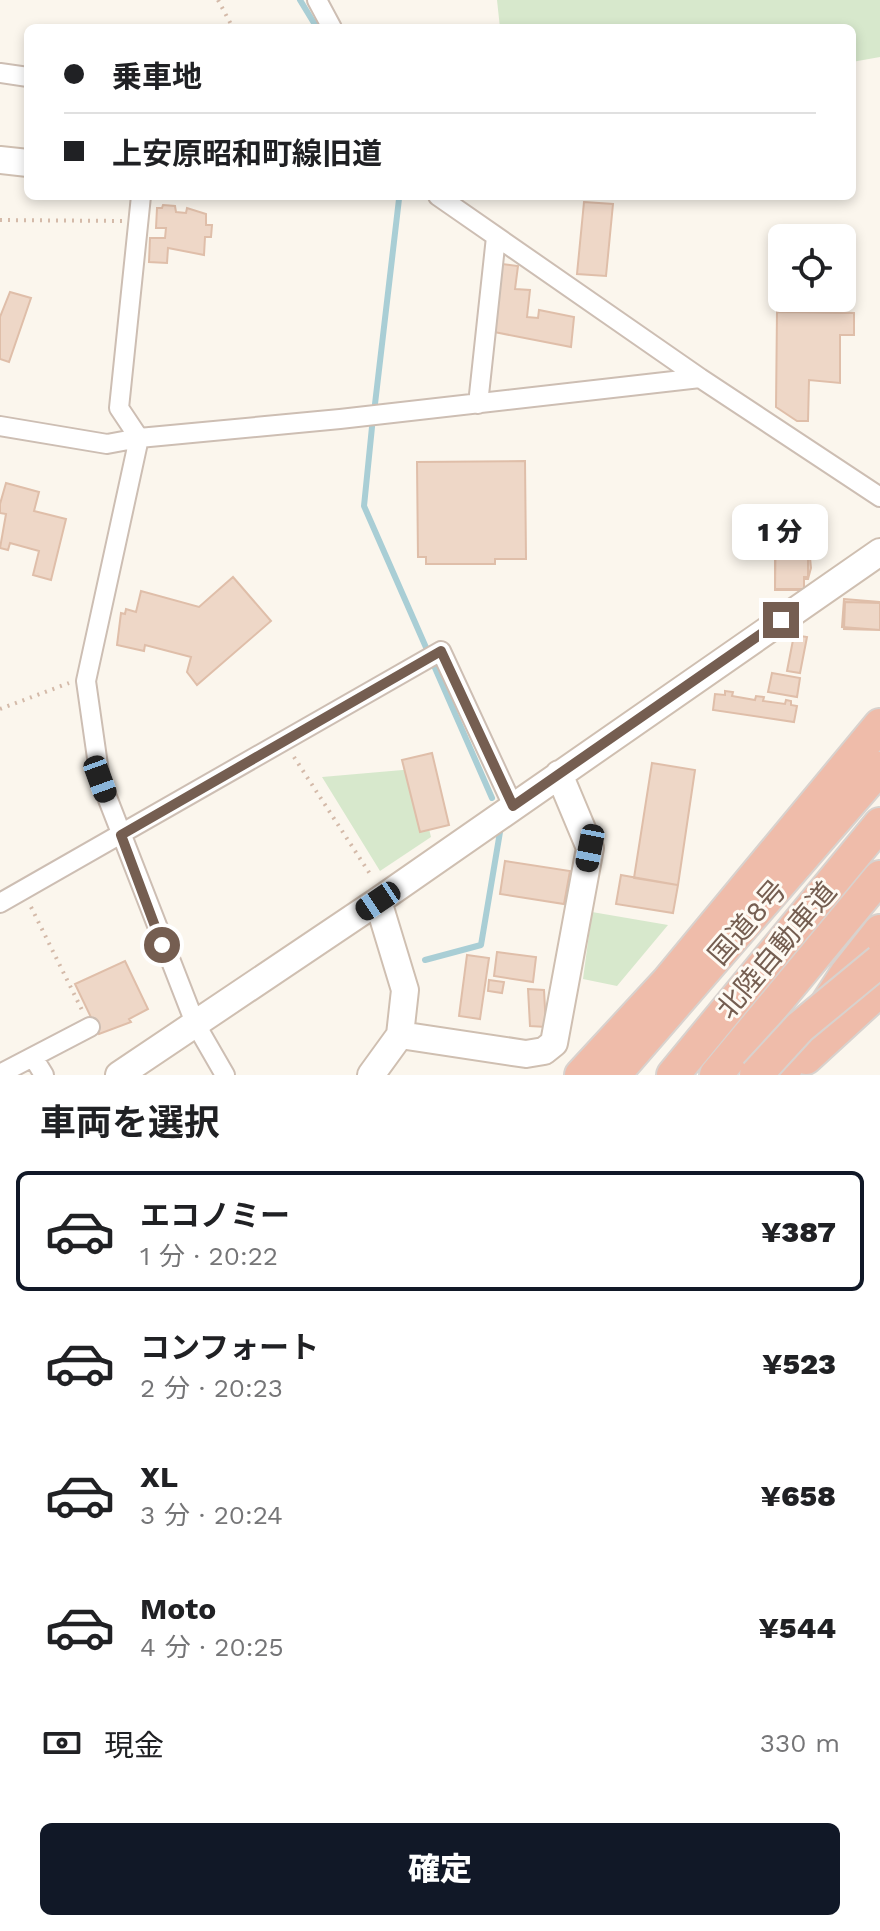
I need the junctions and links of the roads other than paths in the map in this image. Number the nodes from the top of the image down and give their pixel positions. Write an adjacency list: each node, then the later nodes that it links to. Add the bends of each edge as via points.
1 (317, 0): 2 (street)
2 (330, 24)
3 (0, 73): 4 (street)
4 (24, 76)
5 (0, 160): 6 (street)
6 (24, 163)
7 (141, 200): 13 (street, via 119,408)
8 (444, 200): 9 (street)
9 (496, 237): 10 (street); 11 (street)
10 (700, 378): 11 (street); 14 (street)
11 (478, 404): 13 (street)
12 (0, 426): 13 (street, via 107,444)
13 (139, 438): 21 (street, via 86,681 100,779)
14 (880, 497)
15 (880, 552): 18 (street)
16 (880, 725): 29 (highway, via 668,981)
17 (876, 773): 40 (highway, 国道8号)
18 (559, 774): 19 (street); 31 (street, via 590,848 554,1043 526,1054)
19 (513, 806): 21 (street, via 441,651); 23 (street)
20 (880, 824): 41 (highway, 北陸自動車道)
21 (121, 835): 24 (street); 28 (street)
22 (880, 877): 42 (highway, 北陸自動車道)
23 (381, 898): 28 (street); 31 (street, via 405,990)
24 (0, 903)
25 (880, 931): 44 (highway, via 846,974)
26 (880, 961): 43 (highway, bridge, via 800,1027)
27 (880, 990): 44 (highway)
28 (195, 1023): 35 (street); 36 (street)
29 (625, 1024): 38 (street); 39 (highway)
30 (90, 1027): 32 (street)
31 (400, 1035): 37 (street)
32 (33, 1057): 33 (street); 34 (street)
33 (0, 1074)
34 (44, 1075)
35 (119, 1075)
36 (225, 1075)
37 (371, 1075)
38 (564, 1075)
39 (581, 1075)
40 (614, 1075)
41 (673, 1075)
42 (716, 1075)
43 (756, 1075)
44 (784, 1075)

